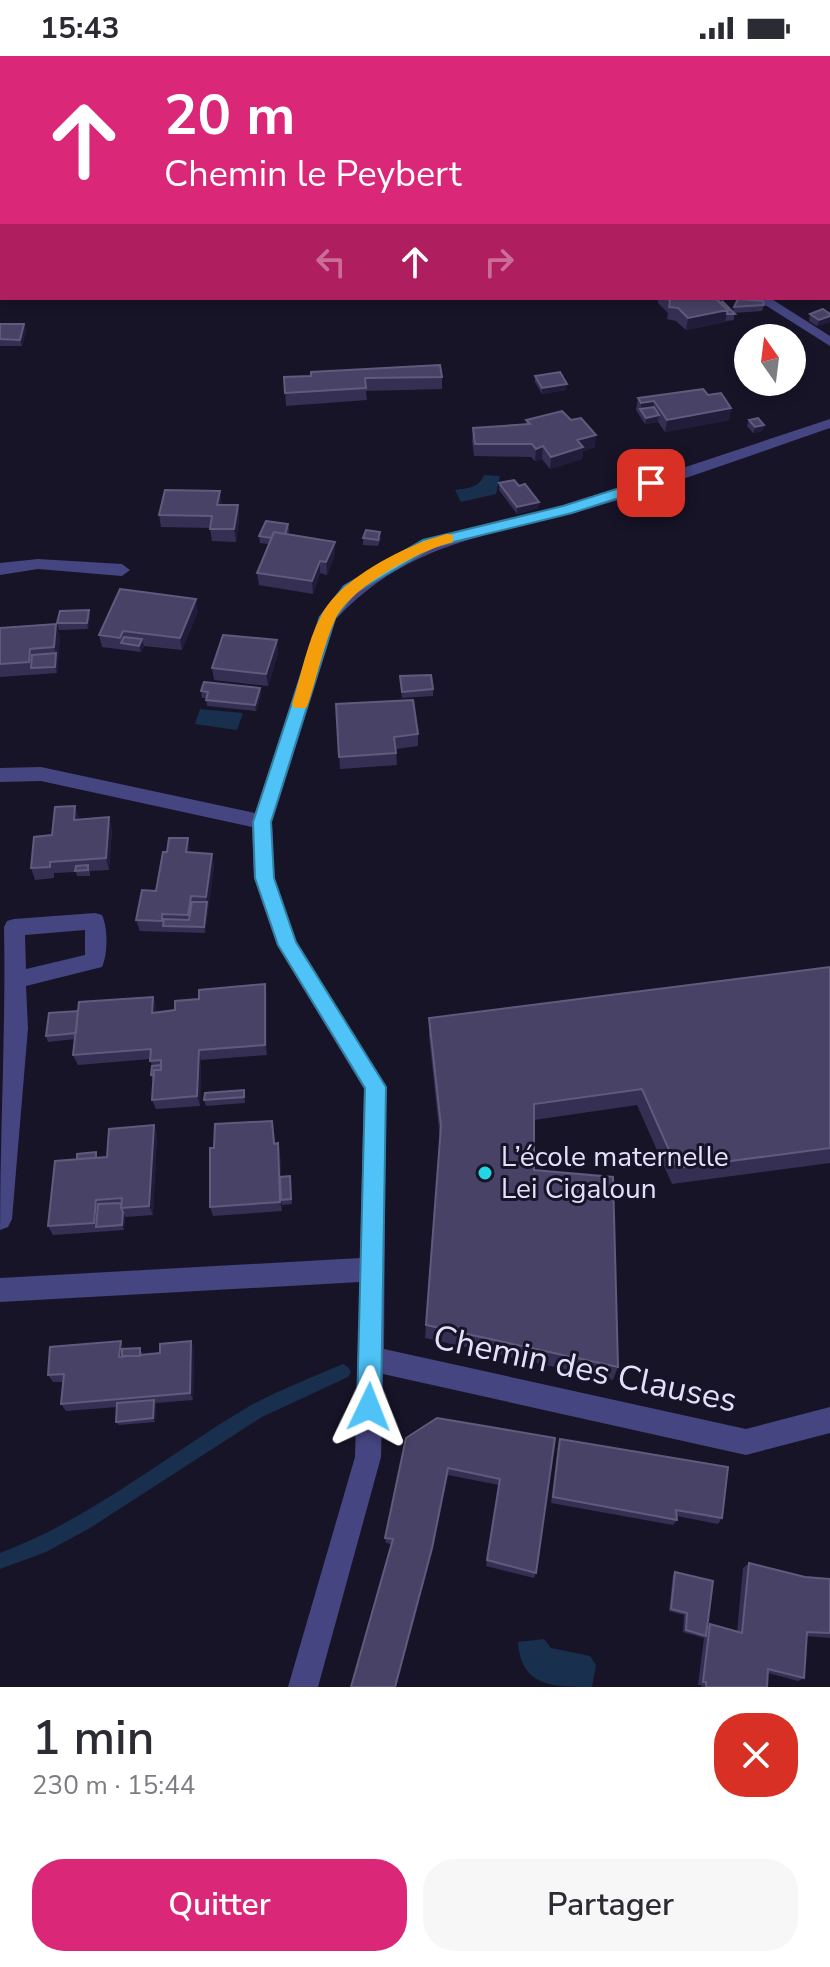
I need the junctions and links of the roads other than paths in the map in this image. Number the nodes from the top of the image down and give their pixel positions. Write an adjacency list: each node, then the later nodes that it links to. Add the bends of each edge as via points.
1 (764, 300): 2 (street)
2 (830, 342)
3 (830, 423): 7 (street, via 566,510 428,544 349,590 328,617)
4 (0, 569): 5 (street, via 38,564)
5 (122, 570)
6 (0, 775): 7 (street, via 41,774)
7 (262, 822): 10 (street, via 264,878 287,945 375,1087)
8 (16, 980): 9 (street, via 17,1028)
9 (0, 1219)
10 (372, 1269): 11 (street); 12 (street)
11 (0, 1290)
12 (371, 1359): 13 (street, Chemin des Clauses, via 746,1442); 14 (street, via 368,1457)
13 (830, 1420)
14 (303, 1687)

